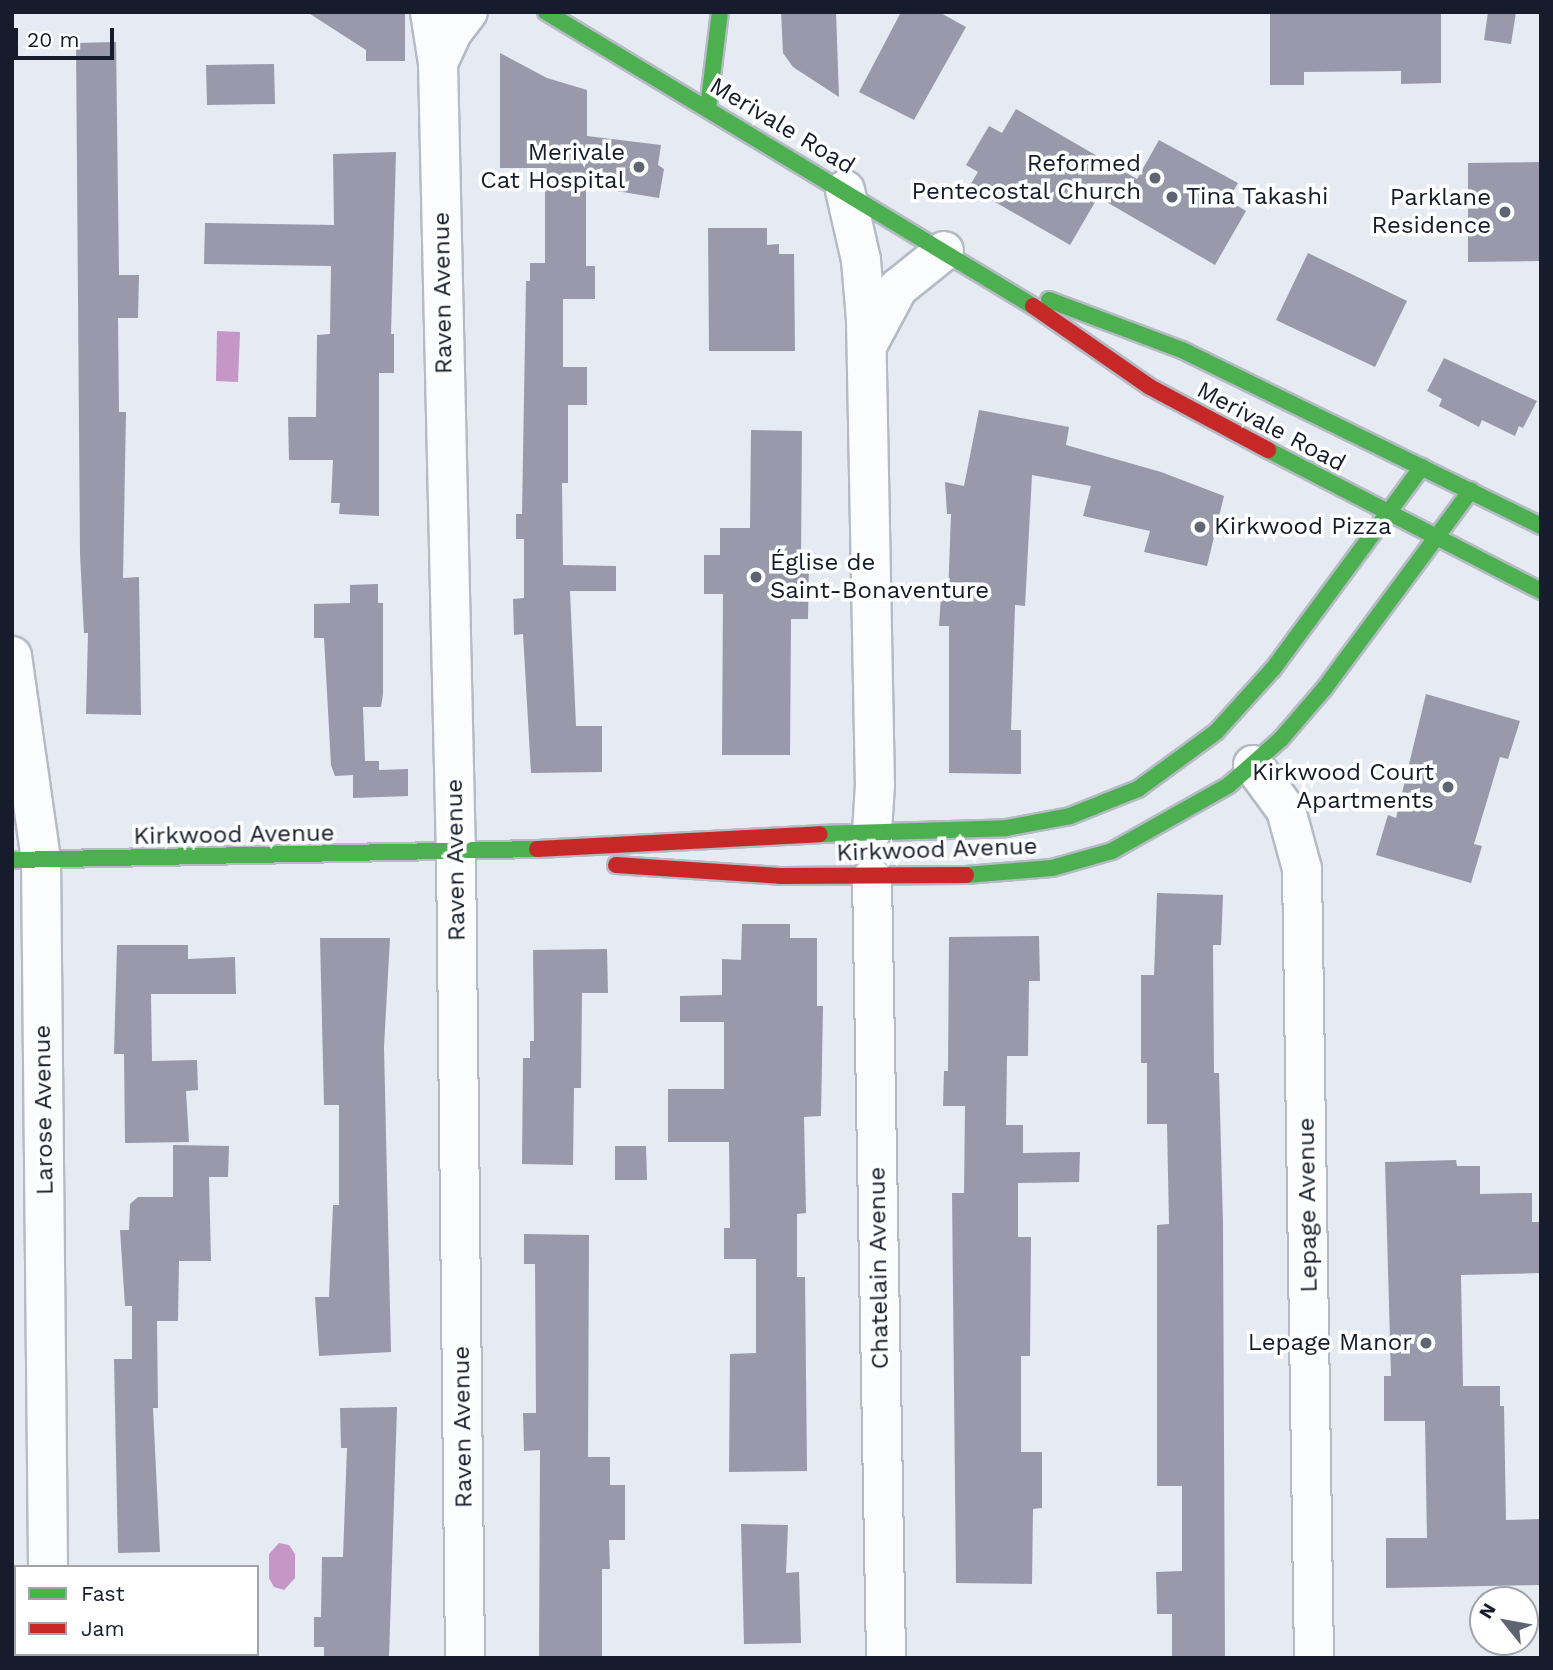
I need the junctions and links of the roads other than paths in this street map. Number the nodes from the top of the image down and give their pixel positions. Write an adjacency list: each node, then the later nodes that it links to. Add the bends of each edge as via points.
1 (430, 12): 5 (street, Raven Avenue)
2 (468, 12): 5 (street, Raven Avenue)
3 (545, 12): 6 (main road, Merivale Road)
4 (720, 12): 6 (main road)
5 (438, 63): 20 (street, Raven Avenue)
6 (708, 108): 7 (main road, Merivale Road)
7 (845, 190): 8 (main road, Merivale Road); 10 (street, via 861,260)
8 (944, 251): 9 (main road, Merivale Road); 10 (street, via 898,288)
9 (995, 279): 11 (main road, Merivale Road, via 1182,349); 13 (main road, Merivale Road, via 1150,387)
10 (866, 347): 19 (street, via 876,785)
11 (1423, 467): 12 (main road, Merivale Road); 13 (main road, Kirkwood Avenue)
12 (1471, 491): 14 (main road, Merivale Road); 15 (main road, Kirkwood Avenue)
13 (1387, 515): 15 (main road, Merivale Road); 19 (main road, Kirkwood Avenue, via 1243,704 1191,753 1149,782 1109,803 1041,822 1006,828)
14 (1541, 526)
15 (1436, 537): 16 (main road, Merivale Road); 18 (main road, Kirkwood Avenue, via 1324,689)
16 (1541, 591)
17 (12, 656): 21 (street, Larose Avenue)
18 (1253, 765): 22 (main road, Kirkwood Avenue, via 1162,825 1088,860 987,876); 26 (street, Lepage Avenue, via 1286,810 1302,869)
19 (872, 831): 20 (main road, Kirkwood Avenue)
20 (456, 855): 21 (main road, Kirkwood Avenue); 22 (main road, Kirkwood Avenue); 24 (street, Raven Avenue)
21 (26, 860): 23 (street, Larose Avenue)
22 (872, 878): 25 (street, Chatelain Avenue)
23 (48, 1565)
24 (465, 1658)
25 (887, 1658)
26 (1314, 1658)

